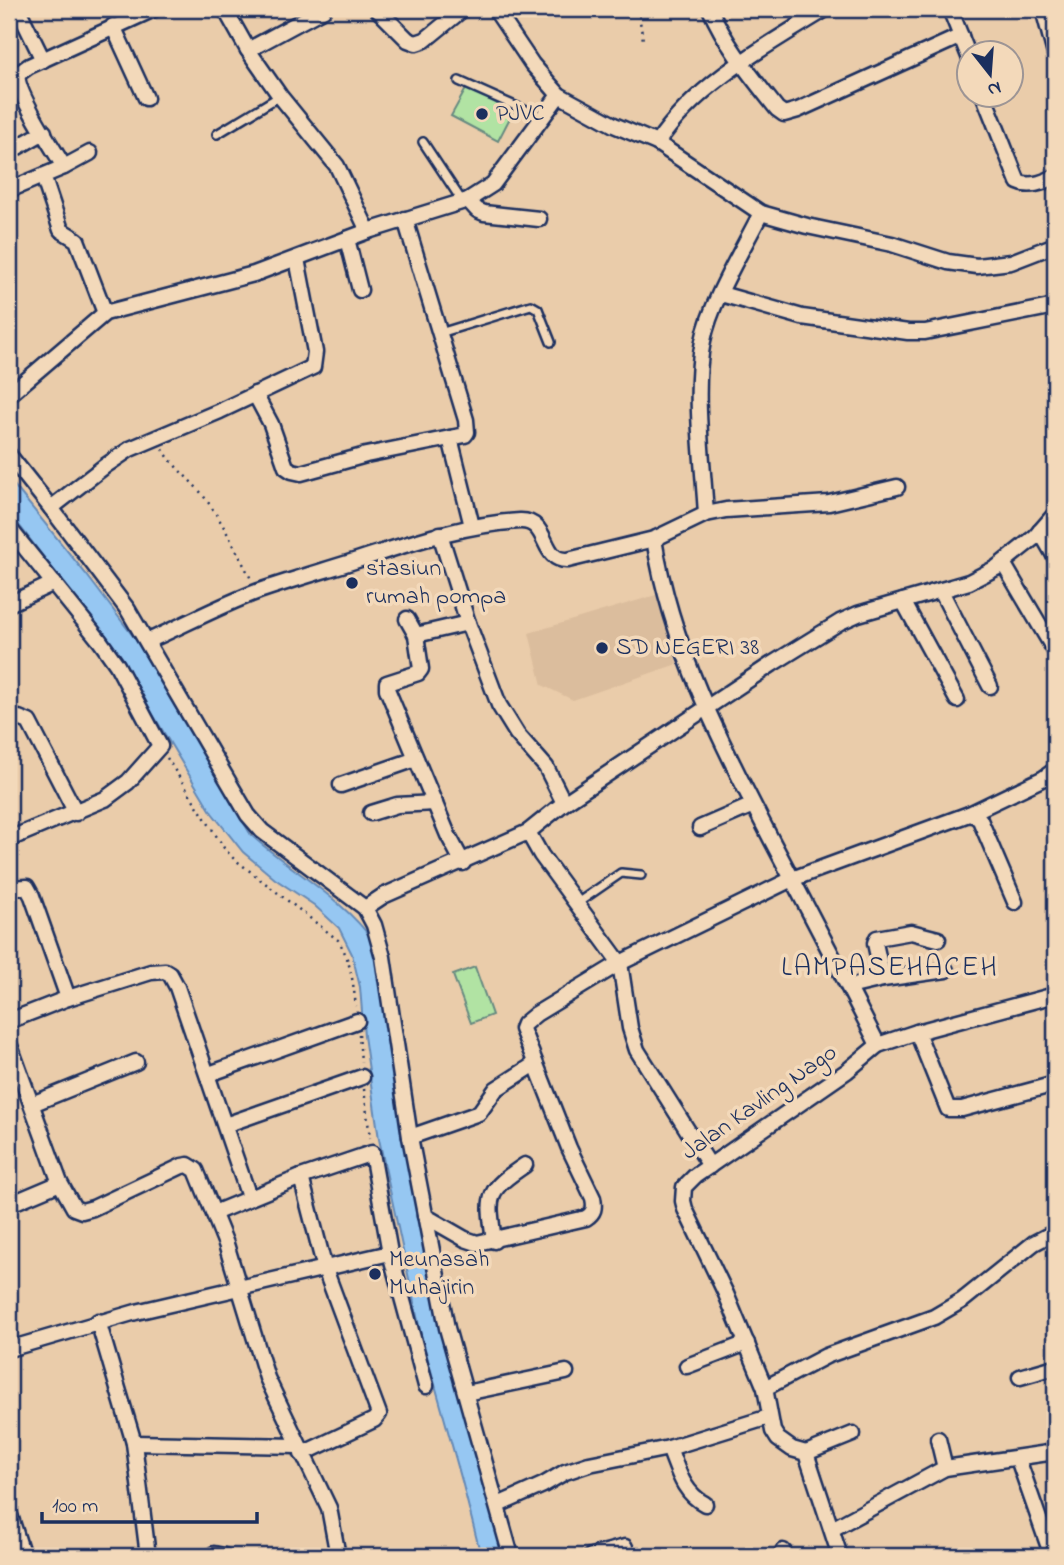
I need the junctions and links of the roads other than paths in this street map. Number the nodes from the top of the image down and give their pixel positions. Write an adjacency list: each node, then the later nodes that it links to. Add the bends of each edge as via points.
1 (18, 9): 17 (street)
2 (112, 9): 13 (street)
3 (153, 9): 13 (street)
4 (225, 9): 15 (street)
5 (324, 9): 15 (street)
6 (377, 9): 7 (street, via 416,43)
7 (463, 9)
8 (495, 9): 20 (street)
9 (710, 9): 18 (street)
10 (826, 9): 18 (street)
11 (950, 9): 14 (street)
12 (1043, 9): 16 (street)
13 (117, 25): 17 (street); 22 (street)
14 (961, 36): 18 (street, via 784,114)
15 (248, 50): 21 (street)
16 (1055, 51)
17 (43, 60): 25 (street, via 16,77)
18 (741, 64): 28 (street, via 693,100)
19 (459, 81): 24 (lane)
20 (559, 95): 24 (street); 28 (street)
21 (280, 96): 26 (lane); 39 (street, via 337,166)
22 (146, 98)
23 (989, 108): 33 (street, via 1018,182 1027,185)
24 (540, 117): 35 (street, via 494,184)
25 (44, 132): 29 (street); 31 (street)
26 (217, 134)
27 (423, 142): 35 (lane)
28 (657, 143): 36 (street)
29 (9, 152)
30 (90, 153): 31 (street)
31 (64, 167): 32 (street)
32 (43, 176): 34 (street); 46 (street, via 61,230 77,240)
33 (1055, 177)
34 (9, 190)
35 (466, 201): 37 (street); 38 (street, via 484,213)
36 (761, 213): 41 (street, via 948,262 994,265); 44 (street)
37 (405, 219): 39 (street); 47 (street)
38 (539, 219)
39 (368, 231): 40 (street)
40 (347, 239): 42 (street); 43 (street)
41 (1055, 245)
42 (297, 259): 46 (street); 49 (street, via 315,364)
43 (360, 290)
44 (721, 293): 45 (street, via 802,317 908,332); 55 (street, via 703,341 700,366)
45 (1055, 306)
46 (105, 313): 50 (street)
47 (439, 333): 48 (lane, via 531,305 538,309); 51 (street, via 468,430)
48 (551, 342)
49 (255, 394): 51 (street, via 286,467 292,471 311,472); 54 (street, via 130,449)
50 (9, 395)
51 (450, 438): 57 (street)
52 (9, 455): 54 (street)
53 (897, 487): 55 (street, via 829,503)
54 (51, 508): 71 (street)
55 (706, 514): 61 (street)
56 (1055, 514): 59 (street)
57 (472, 526): 60 (street); 61 (street, via 532,523 541,531 551,555 561,561)
58 (9, 528): 64 (street)
59 (1040, 531): 62 (street); 63 (street)
60 (440, 534): 69 (street); 71 (street, via 257,592)
61 (654, 539): 75 (street, via 671,616)
62 (1055, 557)
63 (1003, 563): 65 (street, via 969,582); 72 (street)
64 (54, 583): 67 (street); 83 (street, via 117,665 160,746 118,790)
65 (940, 590): 66 (street); 73 (street)
66 (903, 601): 74 (street); 75 (street, via 840,622)
67 (9, 604)
68 (407, 620): 70 (street)
69 (468, 623): 70 (street); 81 (street, via 506,718 546,767)
70 (416, 635): 77 (street, via 421,669 387,682)
71 (148, 642): 95 (street, via 248,815 303,864)
72 (1055, 651)
73 (989, 687)
74 (957, 700)
75 (706, 708): 81 (street); 82 (street)
76 (9, 721): 83 (street, via 29,722)
77 (416, 760): 79 (street); 80 (street)
78 (1055, 770): 85 (street)
79 (341, 785)
80 (435, 803): 84 (street, via 397,805); 89 (street)
81 (564, 803): 87 (street)
82 (753, 805): 86 (street); 91 (street)
83 (76, 813): 88 (street)
84 (371, 813)
85 (968, 814): 91 (street); 93 (street, via 980,820)
86 (700, 828)
87 (528, 832): 89 (street); 94 (street)
88 (9, 839)
89 (463, 863): 95 (street)
90 (641, 875): 94 (lane, via 621,873)
91 (792, 879): 97 (street); 100 (street)
92 (9, 888): 102 (street, via 27,887 32,896)
93 (1015, 902)
94 (576, 904): 97 (street)
95 (365, 908): 115 (street, via 383,957)
96 (938, 939): 99 (street, via 911,932 877,938)
97 (620, 963): 109 (street, via 524,1024 522,1035); 117 (street, via 637,1050)
98 (946, 970): 99 (street)
99 (883, 979): 100 (street)
100 (849, 987): 107 (street)
101 (1055, 995): 105 (street, Jalan Kavling Nago)
102 (68, 998): 103 (street); 110 (street, via 165,971 177,986)
103 (9, 1021)
104 (358, 1021): 110 (street)
105 (917, 1031): 107 (street, Jalan Kavling Nago); 112 (street, via 948,1109)
106 (9, 1043): 113 (street)
107 (878, 1045): 117 (street, Jalan Kavling Nago, via 848,1071)
108 (136, 1062): 113 (street)
109 (535, 1064): 115 (street, via 496,1089 479,1113); 125 (street, via 595,1208 586,1219)
110 (209, 1074): 114 (street)
111 (362, 1076): 114 (street)
112 (1055, 1084)
113 (32, 1104): 119 (street)
114 (225, 1125): 120 (street)
115 (410, 1137): 123 (street)
116 (525, 1165): 125 (street, via 491,1195)
117 (710, 1166): 130 (street, Jalan Kavling Nago, via 687,1182 682,1201)
118 (301, 1177): 120 (street); 126 (street, via 372,1153); 127 (street)
119 (60, 1183): 121 (street); 122 (street, via 70,1203 82,1211 188,1166 196,1170)
120 (249, 1197): 122 (street)
121 (15, 1202)
122 (214, 1213): 128 (street)
123 (425, 1216): 125 (street, via 471,1242); 138 (street, via 447,1328)
124 (1055, 1232): 137 (street, via 934,1317 826,1356)
125 (494, 1241)
126 (390, 1253): 127 (street); 136 (street)
127 (325, 1269): 128 (street); 144 (street, via 379,1413 374,1420)
128 (240, 1287): 129 (street); 144 (street, via 267,1378)
129 (98, 1321): 131 (street); 142 (street)
130 (747, 1343): 132 (street); 137 (street, Jalan Kavling Nago)
131 (9, 1349)
132 (687, 1366)
133 (1055, 1367): 135 (street)
134 (566, 1372): 138 (street)
135 (1020, 1377)
136 (426, 1386)
137 (765, 1388): 139 (street, Jalan Kavling Nago)
138 (466, 1393): 150 (street)
139 (769, 1417): 143 (street); 146 (street, Jalan Kavling Nago, via 778,1439)
140 (853, 1434): 146 (street)
141 (938, 1438): 148 (street)
142 (134, 1443): 144 (street); 155 (street)
143 (669, 1448): 149 (street, via 685,1488); 150 (street, via 589,1464)
144 (300, 1450): 156 (street, via 329,1508)
145 (1055, 1452): 147 (street)
146 (806, 1453): 152 (street)
147 (1018, 1459): 148 (street); 160 (street)
148 (945, 1468): 152 (street)
149 (705, 1504)
150 (498, 1505): 157 (street)
151 (9, 1512): 154 (street)
152 (832, 1530): 159 (street)
153 (625, 1547): 158 (street)
154 (23, 1556)
155 (148, 1556)
156 (338, 1556)
157 (511, 1556)
158 (591, 1556)
159 (840, 1556)
160 (1052, 1556)

